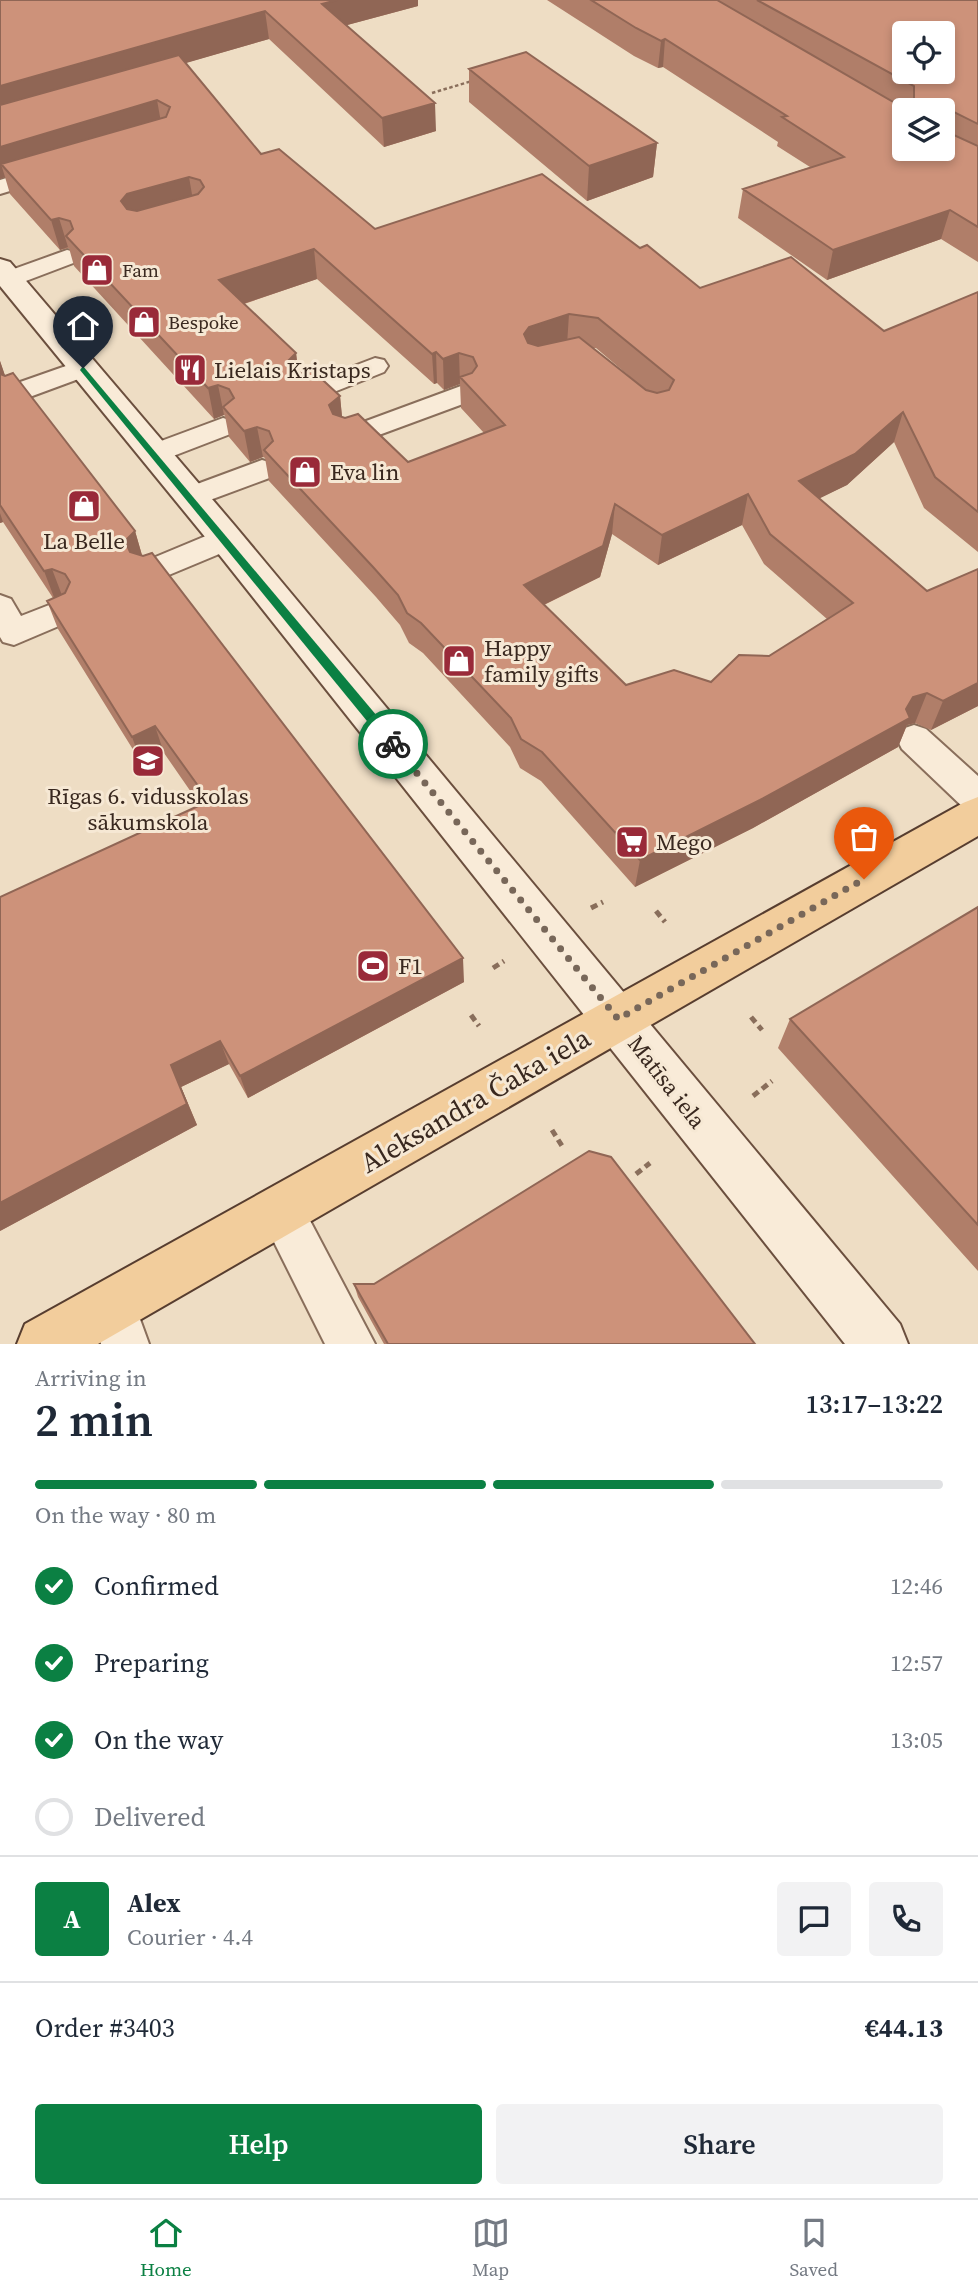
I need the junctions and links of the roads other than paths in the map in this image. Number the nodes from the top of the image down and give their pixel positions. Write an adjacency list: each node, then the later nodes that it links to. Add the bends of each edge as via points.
1 (75, 164): 2 (lane)
2 (5, 196)
3 (66, 257): 4 (lane)
4 (3, 272): 6 (street, Matīsa iela)
5 (375, 366): 8 (lane)
6 (83, 368): 7 (lane); 12 (street, Matīsa iela)
7 (16, 393)
8 (309, 393)
9 (461, 395): 11 (lane)
10 (223, 427): 12 (lane)
11 (349, 437)
12 (155, 454): 14 (street, Matīsa iela)
13 (262, 470): 14 (lane)
14 (191, 497): 15 (street, Matīsa iela)
15 (225, 539): 16 (lane); 22 (street, Matīsa iela)
16 (152, 571)
17 (0, 607): 18 (lane, via 14,633)
18 (62, 612)
19 (914, 739): 20 (lane)
20 (978, 799)
21 (978, 815): 22 (main road, Aleksandra Čaka iela)
22 (618, 1019): 23 (main road, Aleksandra Čaka iela); 27 (street, Matīsa iela)
23 (280, 1210): 24 (main road, Aleksandra Čaka iela); 26 (lane)
24 (119, 1325): 25 (main road, Aleksandra Čaka iela)
25 (45, 1344)
26 (351, 1344)
27 (880, 1344)

